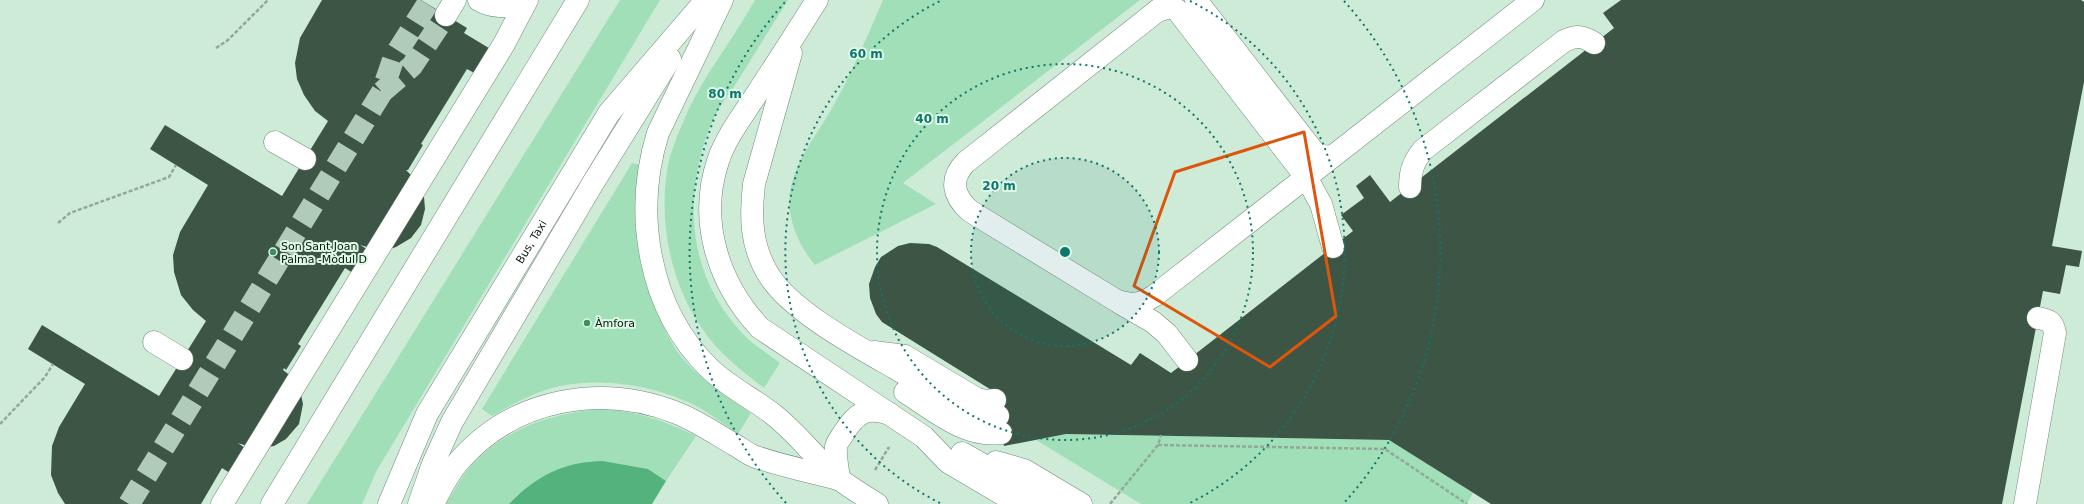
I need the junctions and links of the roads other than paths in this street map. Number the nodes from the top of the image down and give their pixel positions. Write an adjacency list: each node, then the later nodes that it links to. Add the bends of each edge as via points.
1 (479, 0): 2 (street, via 491,5 504,6)
2 (520, 0)
3 (527, 0): 32 (street, via 500,51)
4 (562, 0): 13 (street)
5 (578, 0): 13 (street)
6 (706, 0): 34 (street, Bus, Taxi, via 609,113 427,414); 35 (street, via 593,183 452,422)
7 (722, 0): 30 (street, via 658,133 652,153 645,210 652,261 662,295 675,322 710,369 739,393 774,415)
8 (817, 0): 12 (street)
9 (1196, 0): 16 (street, via 1314,152 1326,157)
10 (1533, 0): 16 (street)
11 (1164, 5): 18 (street, via 1177,10); 21 (street, via 966,162 956,173 954,180 956,195 970,211)
12 (796, 34): 23 (street, via 754,184 751,226 761,261 782,293); 27 (street, via 741,118 719,159 712,180 710,202 715,250 732,292 760,328)
13 (554, 38): 33 (street)
14 (1594, 43): 19 (street, via 1575,36 1564,41 1423,150 1415,160 1410,174)
15 (276, 142): 17 (street)
16 (1333, 156): 18 (street)
17 (305, 159)
18 (1306, 177): 20 (street, via 1321,204); 21 (street, via 1154,296 1136,305)
19 (1410, 187)
20 (1333, 247)
21 (1117, 301): 26 (street, via 1153,322 1167,334)
22 (2038, 318): 40 (street, via 2049,320 2054,326 2055,333)
23 (845, 338): 23 (street, via 876,373 968,430 980,433 998,416 978,416 968,412)
24 (154, 342): 25 (street)
25 (182, 359)
26 (1186, 360)
27 (890, 414): 28 (street); 30 (street, via 870,410 852,420 836,446)
28 (924, 437): 29 (street); 37 (street, via 948,462)
29 (956, 450): 38 (street); 39 (street, via 1024,470)
30 (839, 479): 31 (street); 36 (street, via 754,457 703,425 652,403 616,397 584,398 536,409 503,424 460,460 445,480)
31 (869, 499)
32 (222, 504)
33 (272, 504)
34 (389, 504)
35 (418, 504)
36 (433, 504)
37 (1019, 504)
38 (1052, 504)
39 (1081, 504)
40 (2025, 504)

